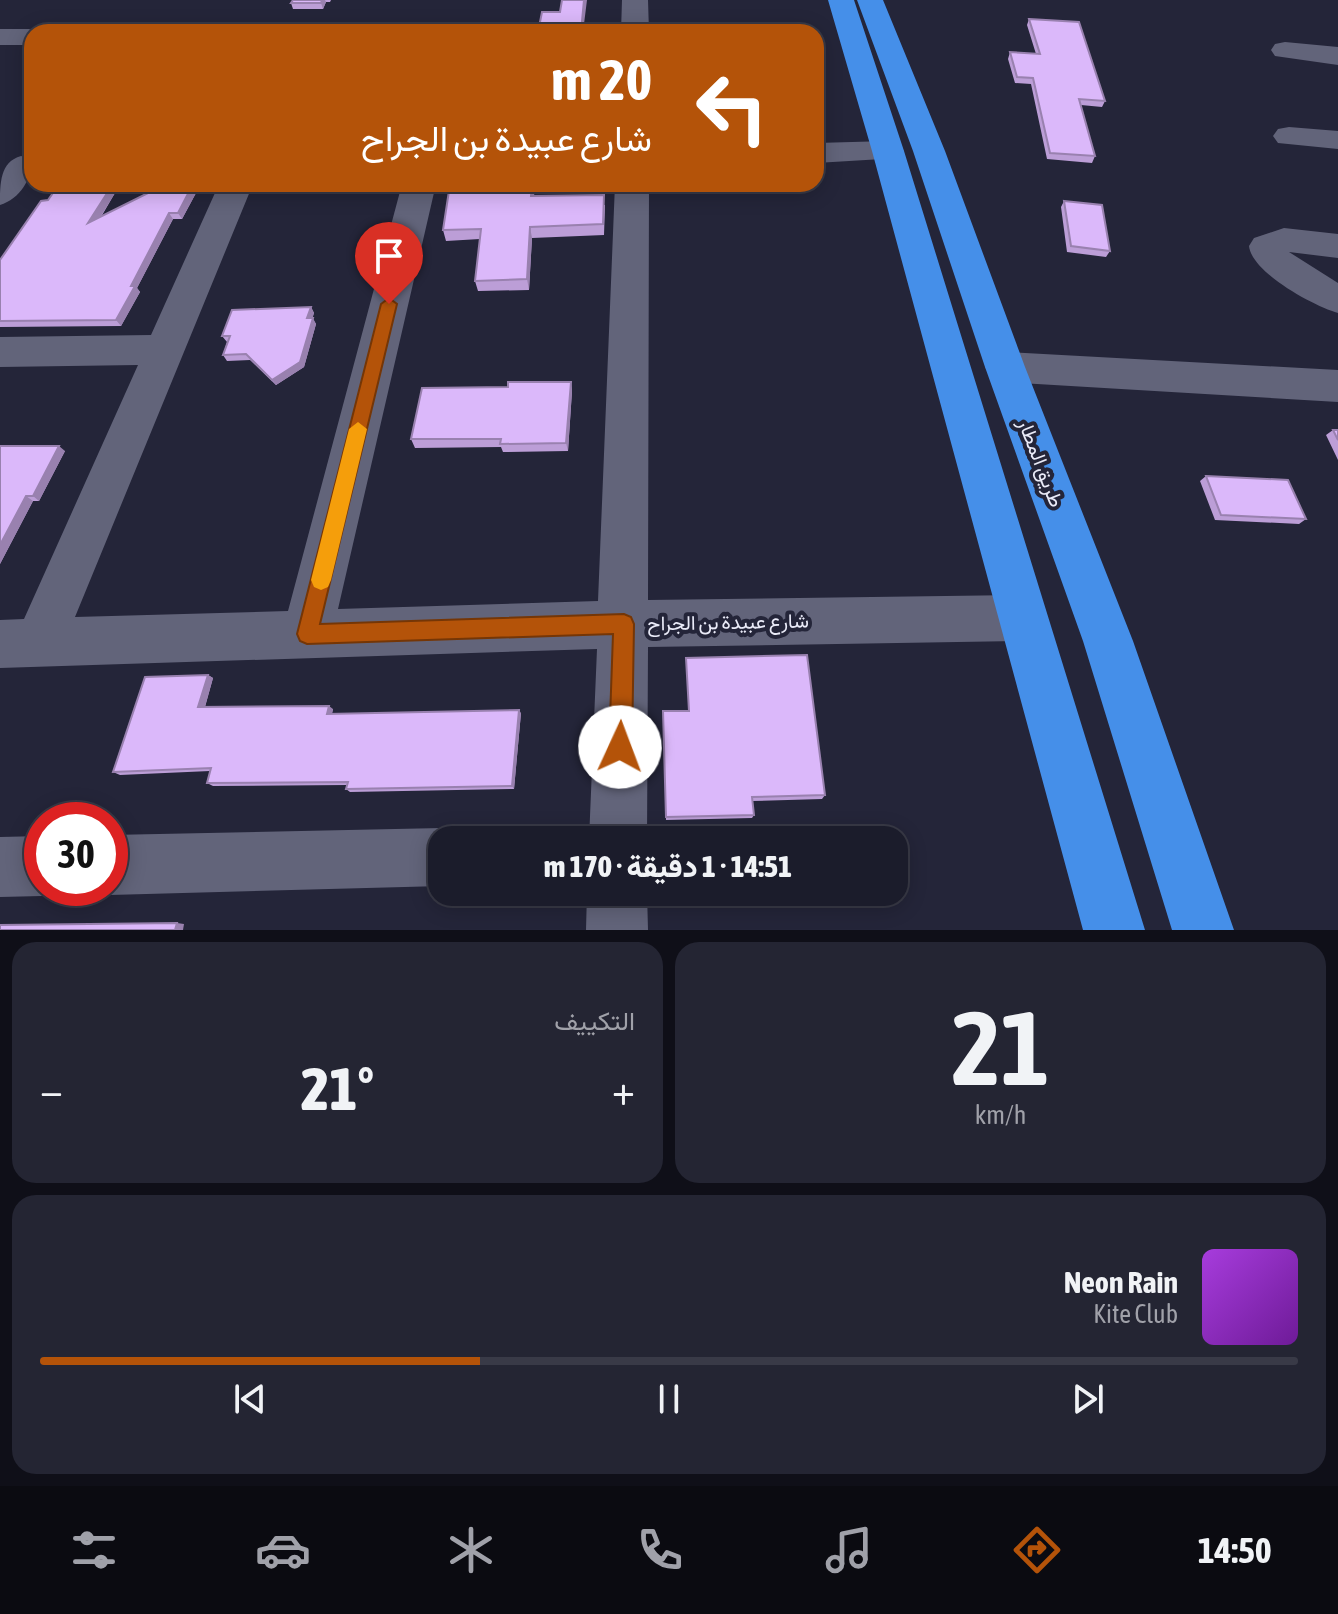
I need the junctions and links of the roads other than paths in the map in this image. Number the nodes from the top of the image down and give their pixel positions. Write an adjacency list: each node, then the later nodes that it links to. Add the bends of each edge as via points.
1 (635, 0): 4 (street)
2 (841, 0): 11 (highway)
3 (870, 0): 22 (highway, طريق المطار)
4 (635, 24)
5 (0, 37): 6 (street)
6 (24, 37)
7 (1285, 50): 8 (street)
8 (1338, 56)
9 (1289, 136): 10 (street)
10 (1338, 140)
11 (888, 151): 12 (street); 26 (highway)
12 (824, 153)
13 (18, 166): 17 (street)
14 (233, 192): 20 (street)
15 (417, 192): 28 (street)
16 (632, 192): 27 (street)
17 (0, 194)
18 (1338, 246): 19 (street, via 1284,240 1267,246 1268,254 1286,269)
19 (1338, 300)
20 (165, 350): 21 (street); 29 (street)
21 (0, 352)
22 (1005, 367): 24 (street); 38 (highway, طريق المطار, via 1108,641)
23 (1338, 379): 24 (street)
24 (1250, 382): 25 (street)
25 (1338, 386)
26 (1023, 618): 27 (street, شارع عبيدة بن الجراح); 37 (highway)
27 (624, 624): 28 (street, شارع عبيدة بن الجراح); 30 (street)
28 (307, 634): 29 (street, شارع عبيدة بن الجراح)
29 (20, 643)
30 (618, 826)
31 (428, 857): 32 (street)
32 (128, 865)
33 (24, 866): 34 (street)
34 (0, 867)
35 (617, 906): 36 (street)
36 (617, 930)
37 (1114, 930)
38 (1203, 930)

